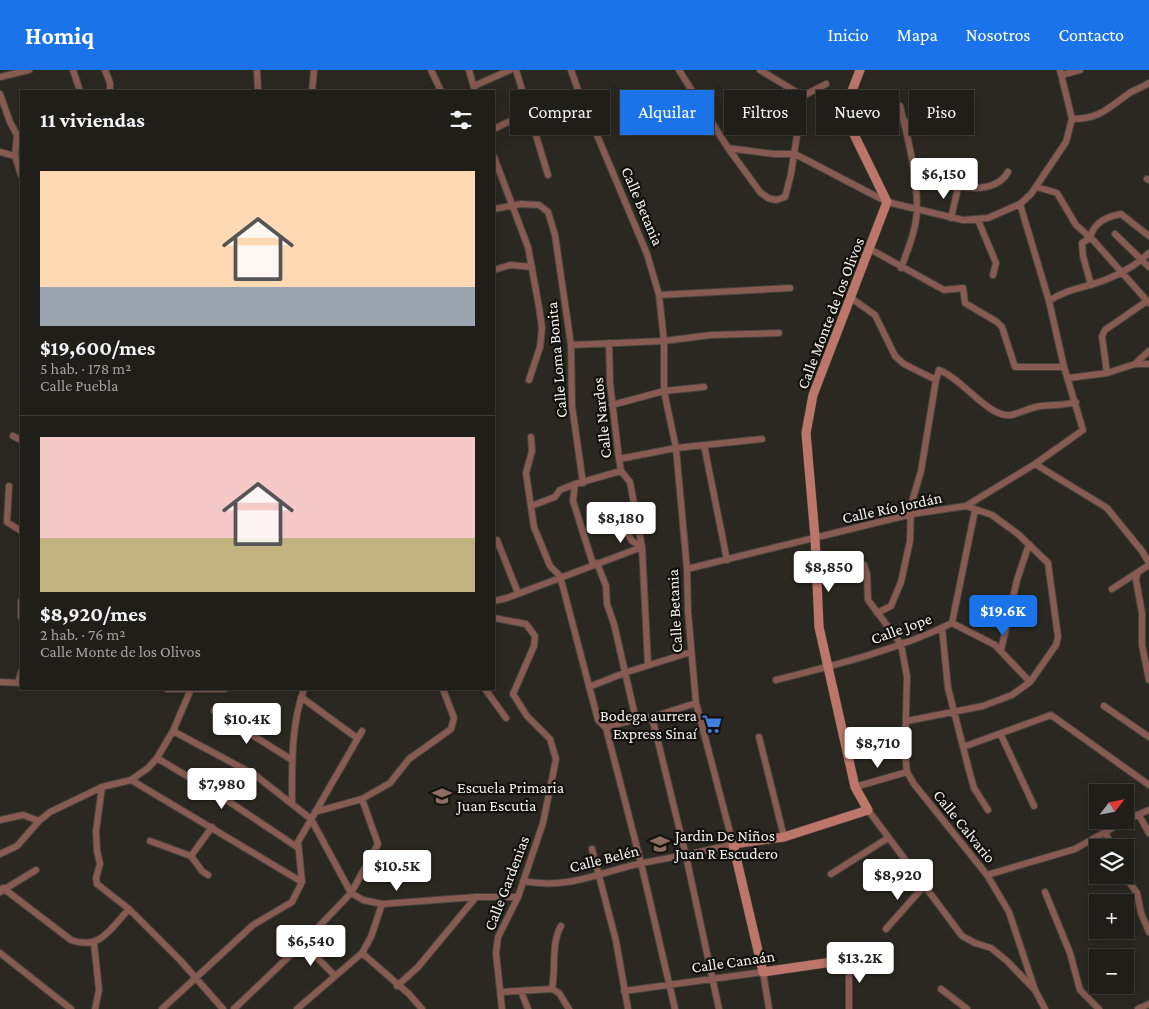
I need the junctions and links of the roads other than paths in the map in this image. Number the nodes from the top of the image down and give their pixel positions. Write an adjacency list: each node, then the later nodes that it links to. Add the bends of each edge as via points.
1 (29, 70): 16 (street)
2 (74, 70): 20 (street)
3 (105, 70): 21 (street)
4 (257, 70): 22 (street)
5 (314, 70): 23 (street)
6 (431, 70): 24 (street)
7 (469, 70): 19 (street)
8 (510, 70): 19 (street)
9 (516, 70): 25 (street)
10 (572, 70): 70 (street, Calle Betania, via 647,254)
11 (679, 70): 38 (street)
12 (760, 70): 26 (street)
13 (860, 70): 49 (street, via 846,118)
14 (1080, 70): 15 (street)
15 (1061, 73): 30 (street)
16 (1, 74)
17 (1149, 83): 30 (street, via 1096,116)
18 (826, 84): 28 (street)
19 (474, 89)
20 (80, 90)
21 (110, 90)
22 (258, 90)
23 (312, 90)
24 (441, 90)
25 (522, 90)
26 (793, 90)
27 (0, 94): 35 (street, via 10,122)
28 (806, 94)
29 (900, 106): 32 (street)
30 (1072, 119): 47 (street, via 1066,142)
31 (510, 121): 34 (street)
32 (904, 122): 33 (street); 46 (street)
33 (909, 123)
34 (495, 128)
35 (19, 134): 41 (street)
36 (535, 135): 45 (street)
37 (797, 135): 40 (street)
38 (728, 148): 40 (street); 40 (street, via 760,192 776,200 784,197)
39 (0, 152): 41 (street)
40 (794, 154): 49 (street)
41 (16, 156): 43 (street)
42 (495, 159): 51 (street)
43 (20, 171)
44 (1008, 172): 48 (street, via 995,184)
45 (548, 175)
46 (914, 176): 48 (street); 53 (street)
47 (1037, 187): 50 (street); 58 (street, via 1057,193 1076,225)
48 (958, 188): 54 (street)
49 (887, 202): 53 (street); 59 (street, Calle Monte de los Olivos)
50 (1020, 204): 55 (street); 72 (street)
51 (514, 205): 52 (street); 62 (street); 77 (street, Calle Loma Bonita, via 545,207 555,235)
52 (495, 209)
53 (917, 209): 54 (street); 64 (street)
54 (951, 218): 55 (street)
55 (978, 220): 67 (street, via 996,263)
56 (1115, 234): 61 (street)
57 (1149, 236): 58 (street, via 1121,214 1104,219 1095,226)
58 (1090, 238): 66 (street); 68 (street, via 1082,243)
59 (870, 249): 64 (street); 71 (street, Calle Monte de los Olivos)
60 (1149, 252): 61 (street)
61 (1142, 260): 63 (street); 66 (street)
62 (532, 267): 65 (street, via 510,265); 84 (street, via 542,328 540,347)
63 (1149, 267)
64 (902, 268): 81 (street, via 944,290 962,286 965,303 1002,327 1015,367)
65 (495, 270)
66 (1121, 272): 68 (street); 73 (street)
67 (993, 275)
68 (1091, 285): 72 (street, via 1059,294)
69 (790, 288): 70 (street)
70 (659, 295): 75 (street, Calle Betania)
71 (851, 298): 85 (street, via 875,315 890,348 904,364); 108 (street, Calle Monte de los Olivos, via 813,395 806,433)
72 (1049, 301): 81 (street)
73 (1148, 302): 82 (street, via 1105,330 1102,336)
74 (778, 334): 75 (street, via 711,335)
75 (664, 341): 76 (street); 87 (street, Calle Betania)
76 (609, 343): 77 (street); 89 (street, Calle Nardos)
77 (571, 345): 99 (street, Calle Loma Bonita, via 572,406)
78 (1149, 351): 79 (street)
79 (1135, 364): 80 (street); 82 (street)
80 (1149, 364)
81 (1064, 367): 83 (street)
82 (1108, 373): 83 (street)
83 (1069, 378): 88 (street)
84 (529, 380)
85 (936, 380): 88 (street, via 939,370 950,374 1000,414 1010,415 1041,406); 105 (street, via 921,471 911,504)
86 (704, 387): 87 (street)
87 (664, 391): 89 (street); 95 (street, Calle Betania)
88 (1076, 402): 97 (street, Calle Río Jordán, via 1083,430)
89 (612, 405): 96 (street, Calle Nardos)
90 (13, 436): 93 (street)
91 (531, 437): 102 (street, via 532,451 526,473)
92 (762, 439): 94 (street)
93 (20, 440)
94 (704, 445): 95 (street); 112 (street)
95 (676, 448): 96 (street); 116 (street, Calle Betania)
96 (618, 459): 98 (street, Calle Nardos)
97 (1035, 464): 103 (street, Calle Río Jordán); 114 (street, via 1108,508)
98 (621, 472): 99 (street); 111 (street, Calle Nardos, via 630,482)
99 (583, 483): 100 (street)
100 (575, 484): 102 (street, via 560,490 555,497); 113 (street, via 573,501)
101 (9, 486): 107 (street, via 7,522)
102 (531, 506): 118 (street, via 534,527 550,566)
103 (966, 506): 104 (street); 105 (street, Calle Río Jordán)
104 (975, 510): 110 (street, via 992,516); 124 (street, Calle Jope)
105 (912, 514): 108 (street, Calle Río Jordán); 122 (street, via 901,582 891,606)
106 (621, 522): 111 (street, via 632,541)
107 (20, 530)
108 (816, 537): 112 (street, Calle Río Jordán); 130 (street, Calle Monte de los Olivos, via 819,627)
109 (497, 540): 120 (street)
110 (1029, 544): 127 (street); 135 (street, via 1048,563 1058,637 1056,645)
111 (642, 547): 113 (street); 129 (street, Calle Nardos)
112 (727, 560): 116 (street, Calle Río Jordán)
113 (595, 563): 118 (street); 131 (street, via 606,586 607,604)
114 (1149, 564): 117 (street)
115 (864, 565): 122 (street, Calle Calvario, via 868,600)
116 (688, 569): 128 (street, Calle Betania)
117 (1137, 575): 119 (street); 133 (street, via 1142,645)
118 (560, 576): 120 (street); 137 (street)
119 (1112, 589)
120 (518, 593): 121 (street)
121 (495, 601)
122 (878, 613): 126 (street, Calle Calvario)
123 (495, 618): 200 (street, Calle Gardenias, via 526,624 535,636 534,646 513,694 527,716 550,739 556,759 543,823)
124 (952, 623): 125 (street, Calle Jope); 127 (street)
125 (942, 628): 126 (street, Calle Jope); 146 (street, via 948,688)
126 (901, 644): 130 (street, Calle Jope); 150 (street, Calle Calvario, via 907,677)
127 (1001, 650): 135 (street)
128 (691, 652): 129 (street); 143 (street, Calle Betania)
129 (648, 665): 131 (street)
130 (828, 667): 132 (street, Calle Jope); 165 (street, Calle Monte de los Olivos)
131 (624, 673): 137 (street); 149 (street)
132 (776, 680)
133 (1149, 680)
134 (0, 682): 136 (street)
135 (1030, 682): 146 (street, via 1012,695)
136 (20, 683)
137 (589, 687): 151 (street)
138 (191, 690): 153 (street)
139 (304, 690): 142 (street)
140 (443, 690): 166 (street, via 454,718 451,729 409,759 390,783)
141 (486, 690): 148 (street)
142 (300, 697): 157 (street); 160 (street)
143 (696, 703): 147 (street); 186 (street, Calle Betania)
144 (1104, 706): 156 (street)
145 (214, 711): 160 (street)
146 (954, 712): 150 (street); 158 (street)
147 (652, 717): 149 (street); 191 (street)
148 (506, 718)
149 (636, 720): 151 (street)
150 (907, 721): 161 (street, Calle Calvario)
151 (604, 726): 194 (street)
152 (362, 730): 157 (street)
153 (173, 731): 159 (street); 167 (street, via 254,775)
154 (1001, 735): 158 (street); 163 (street, via 1052,715); 168 (street)
155 (759, 737): 182 (street)
156 (1149, 737)
157 (357, 738): 172 (street)
158 (963, 747): 170 (street, via 974,788)
159 (157, 758): 162 (street); 187 (street)
160 (292, 760): 167 (street)
161 (907, 772): 165 (street); 199 (street, Calle Calvario)
162 (131, 780): 164 (street); 178 (street)
163 (1149, 785)
164 (102, 787): 177 (street, via 50,812); 210 (street, via 96,831 100,864 97,884)
165 (855, 787): 169 (street, Calle Monte de los Olivos)
166 (362, 799): 172 (street); 192 (street, via 378,844)
167 (292, 802): 175 (street)
168 (1034, 806)
169 (868, 810): 182 (street, Calle Belén); 183 (street, Calle Monte de los Olivos)
170 (988, 810)
171 (1149, 810): 173 (street)
172 (315, 812): 175 (street)
173 (1140, 815): 174 (street); 181 (street)
174 (1134, 816)
175 (311, 819): 187 (street); 205 (street)
176 (0, 820): 177 (street, via 23,815)
177 (39, 821): 189 (street, via 16,846)
178 (212, 827): 190 (street); 201 (street)
179 (1109, 829): 180 (street)
180 (1105, 832): 184 (street); 199 (street, via 1075,849)
181 (1149, 833)
182 (784, 837): 186 (street, Calle Belén)
183 (888, 838): 196 (street); 203 (street, Calle Monte de los Olivos)
184 (1108, 839)
185 (150, 841): 190 (street)
186 (733, 844): 191 (street, Calle Belén); 219 (street, Calle Betania)
187 (296, 846): 201 (street)
188 (592, 849): 198 (street)
189 (0, 854)
190 (191, 856): 197 (street)
191 (686, 856): 194 (street, Calle Belén); 222 (street)
192 (370, 859): 193 (street); 205 (street)
193 (414, 861)
194 (641, 863): 198 (street, Calle Belén); 223 (street)
195 (36, 870): 204 (street)
196 (831, 874)
197 (208, 875)
198 (598, 875): 200 (street, Calle Belén, via 558,885); 228 (street, via 616,941)
199 (986, 875): 227 (street, Calle Calvario, via 1009,912)
200 (523, 881): 208 (street, Calle Gardenias)
201 (302, 882): 221 (street, via 292,902 253,925)
202 (1130, 884): 213 (street, via 1137,893)
203 (924, 886): 212 (street); 227 (street, Calle Monte de los Olivos, via 962,936 991,948)
204 (2, 890): 214 (street, via 71,940 82,944)
205 (351, 892): 209 (street, via 363,900); 215 (street)
206 (1045, 892): 249 (street, via 1070,953 1080,990)
207 (476, 897): 208 (street); 209 (street); 224 (street, via 418,967)
208 (518, 898): 229 (street, Calle Gardenias, via 498,936 496,953)
209 (382, 904): 217 (street)
210 (129, 909): 214 (street); 221 (street)
211 (561, 926): 225 (street, via 555,941)
212 (886, 929)
213 (1149, 932)
214 (94, 943): 233 (street, via 99,990)
215 (303, 943): 220 (street); 236 (street)
216 (0, 953): 232 (street)
217 (362, 953): 220 (street); 224 (street)
218 (846, 965): 219 (street, Calle Canaán, via 839,962); 246 (street)
219 (763, 972): 222 (street, Calle Canaán); 245 (street, Calle Betania)
220 (334, 975): 237 (street)
221 (195, 978): 234 (street); 235 (street)
222 (714, 979): 223 (street, Calle Canaán); 244 (street)
223 (671, 984): 228 (street, Calle Canaán); 243 (street)
224 (397, 986): 238 (street)
225 (552, 989): 230 (street); 241 (street, via 559,993)
226 (941, 989): 247 (street)
227 (1035, 990): 248 (street, Calle Monte de los Olivos)
228 (624, 991): 242 (street)
229 (501, 992): 230 (street); 239 (street, Calle Gardenias)
230 (520, 992): 240 (street)
231 (1149, 1004): 250 (street)
232 (71, 1009)
233 (95, 1009)
234 (162, 1009)
235 (223, 1009)
236 (234, 1009)
237 (297, 1009)
238 (422, 1009)
239 (502, 1009)
240 (528, 1009)
241 (569, 1009)
242 (628, 1009)
243 (675, 1009)
244 (719, 1009)
245 (769, 1009)
246 (849, 1009)
247 (967, 1009)
248 (1045, 1009)
249 (1100, 1009)
250 (1138, 1009)

